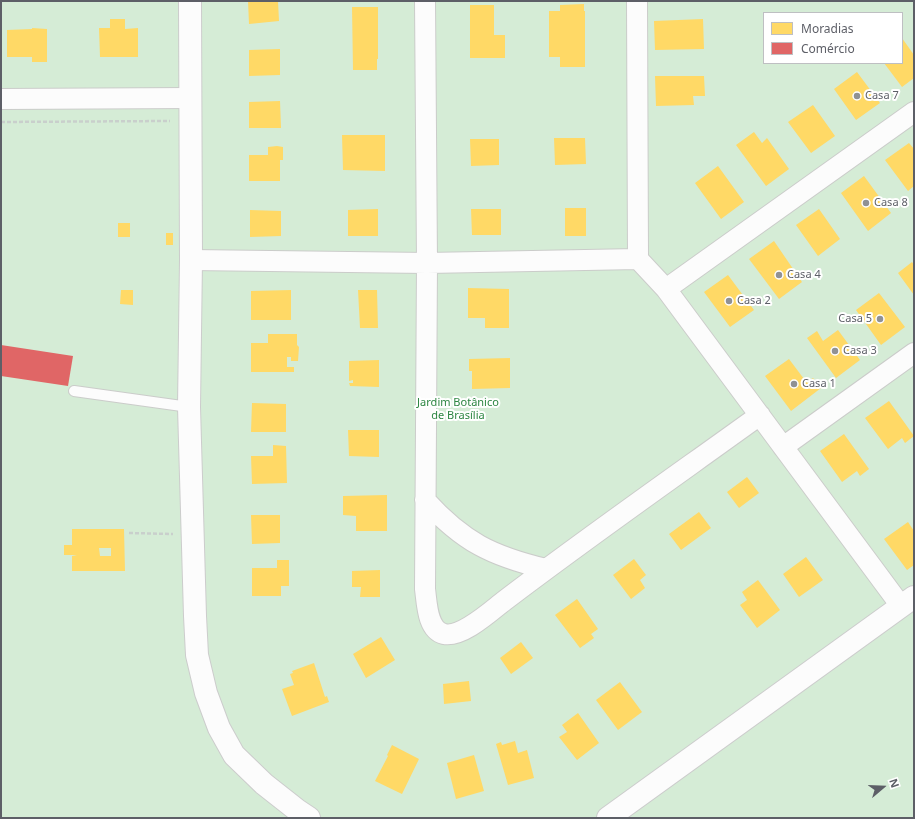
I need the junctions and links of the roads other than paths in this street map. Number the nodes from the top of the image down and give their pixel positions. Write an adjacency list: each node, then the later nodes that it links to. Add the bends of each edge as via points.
1 (190, 1): 4 (street)
2 (425, 1): 9 (street)
3 (636, 1): 7 (street)
4 (191, 98): 5 (street); 8 (street)
5 (1, 99)
6 (914, 112): 10 (street)
7 (638, 259): 9 (street); 10 (street)
8 (191, 260): 9 (street); 13 (street)
9 (427, 263): 16 (street)
10 (666, 289): 14 (street)
11 (914, 353): 15 (street)
12 (74, 391): 13 (lane)
13 (189, 407): 19 (street, via 197,655 206,693 218,728 234,755 264,784)
14 (760, 415): 15 (street); 17 (street)
15 (783, 447): 18 (street)
16 (425, 500): 17 (street, via 467,539 518,562); 17 (street, via 425,589 431,622 444,634 453,634 472,625)
17 (546, 569)
18 (907, 602): 20 (street)
19 (308, 818)
20 (608, 818)

